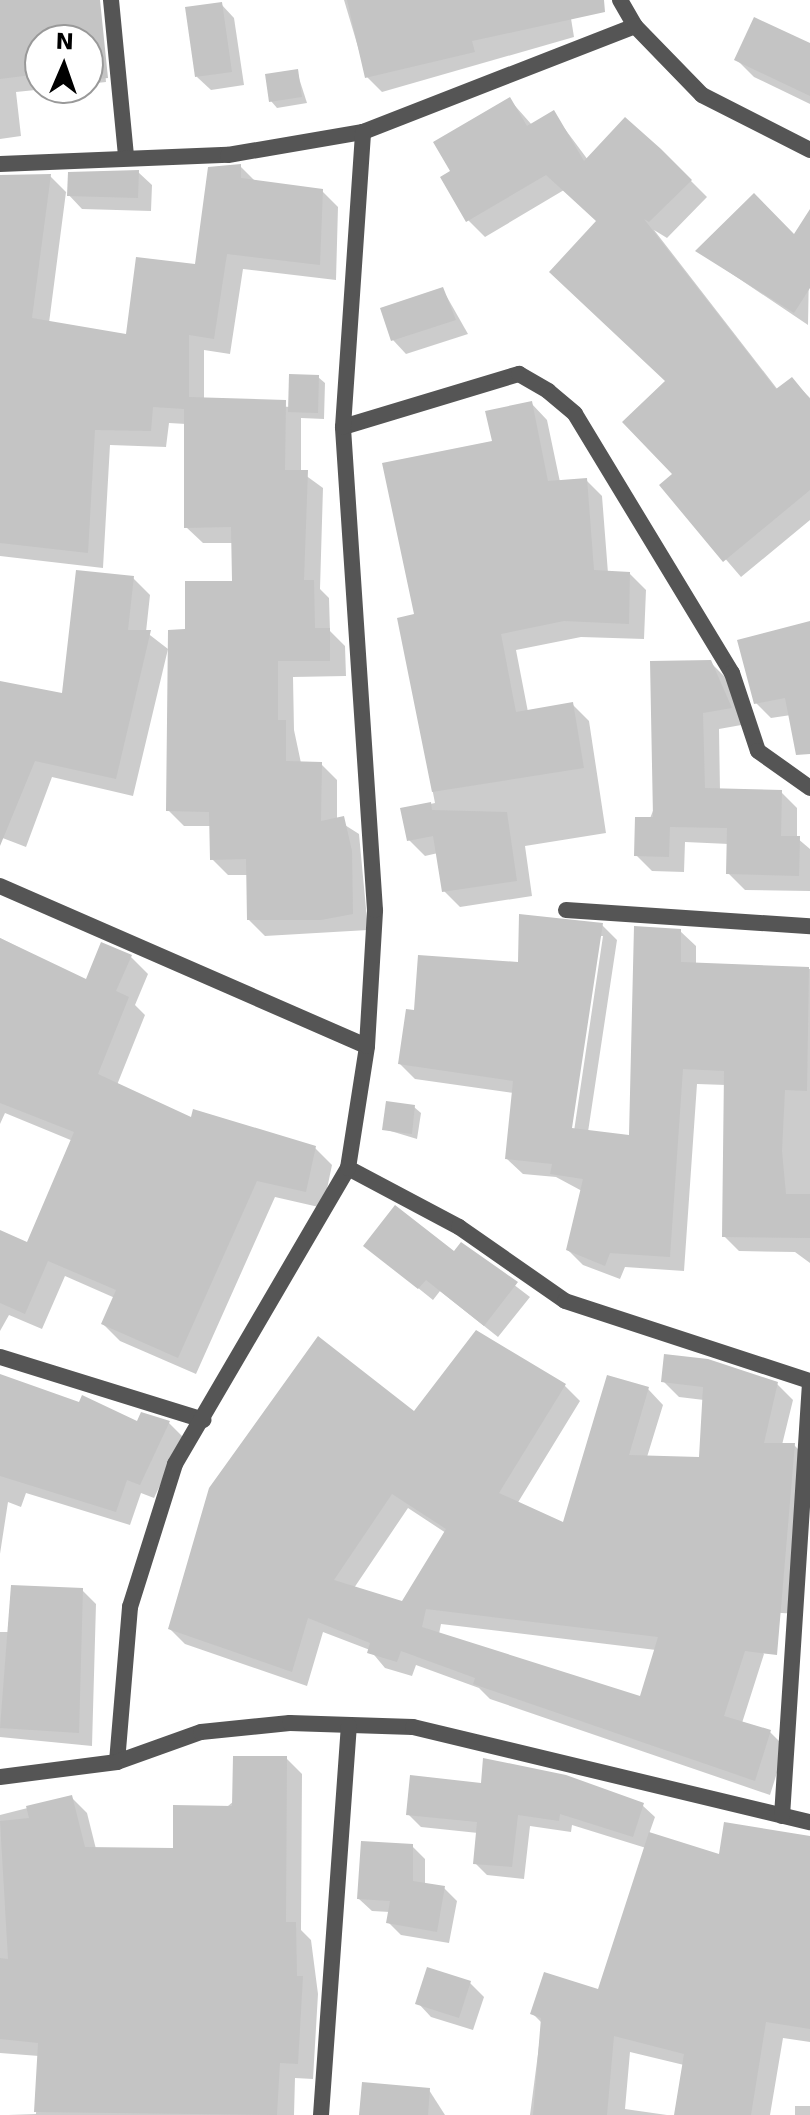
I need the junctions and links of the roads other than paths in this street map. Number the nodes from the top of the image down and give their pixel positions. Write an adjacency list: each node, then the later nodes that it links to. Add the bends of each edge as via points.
1 (111, 0): 6 (street)
2 (620, 0): 3 (street)
3 (635, 26): 4 (street); 5 (street, via 702,95)
4 (363, 132): 6 (street, via 228,155); 8 (street)
5 (810, 150)
6 (126, 155): 7 (street)
7 (0, 164)
8 (343, 427): 9 (street, via 519,374 548,391 575,414 732,673 758,751); 13 (street, via 375,910)
9 (810, 788)
10 (0, 886): 13 (street)
11 (566, 910): 12 (street)
12 (810, 926)
13 (367, 1046): 14 (street)
14 (348, 1168): 16 (street, via 459,1227 565,1301); 17 (street)
15 (0, 1357): 17 (street)
16 (810, 1383): 21 (street)
17 (203, 1420): 19 (street, via 175,1464 130,1607)
18 (349, 1726): 19 (street, via 290,1723 201,1732); 21 (street, via 413,1727 508,1746); 23 (street)
19 (117, 1762): 20 (street)
20 (0, 1777)
21 (782, 1816): 22 (street)
22 (810, 1822)
23 (321, 2115)

